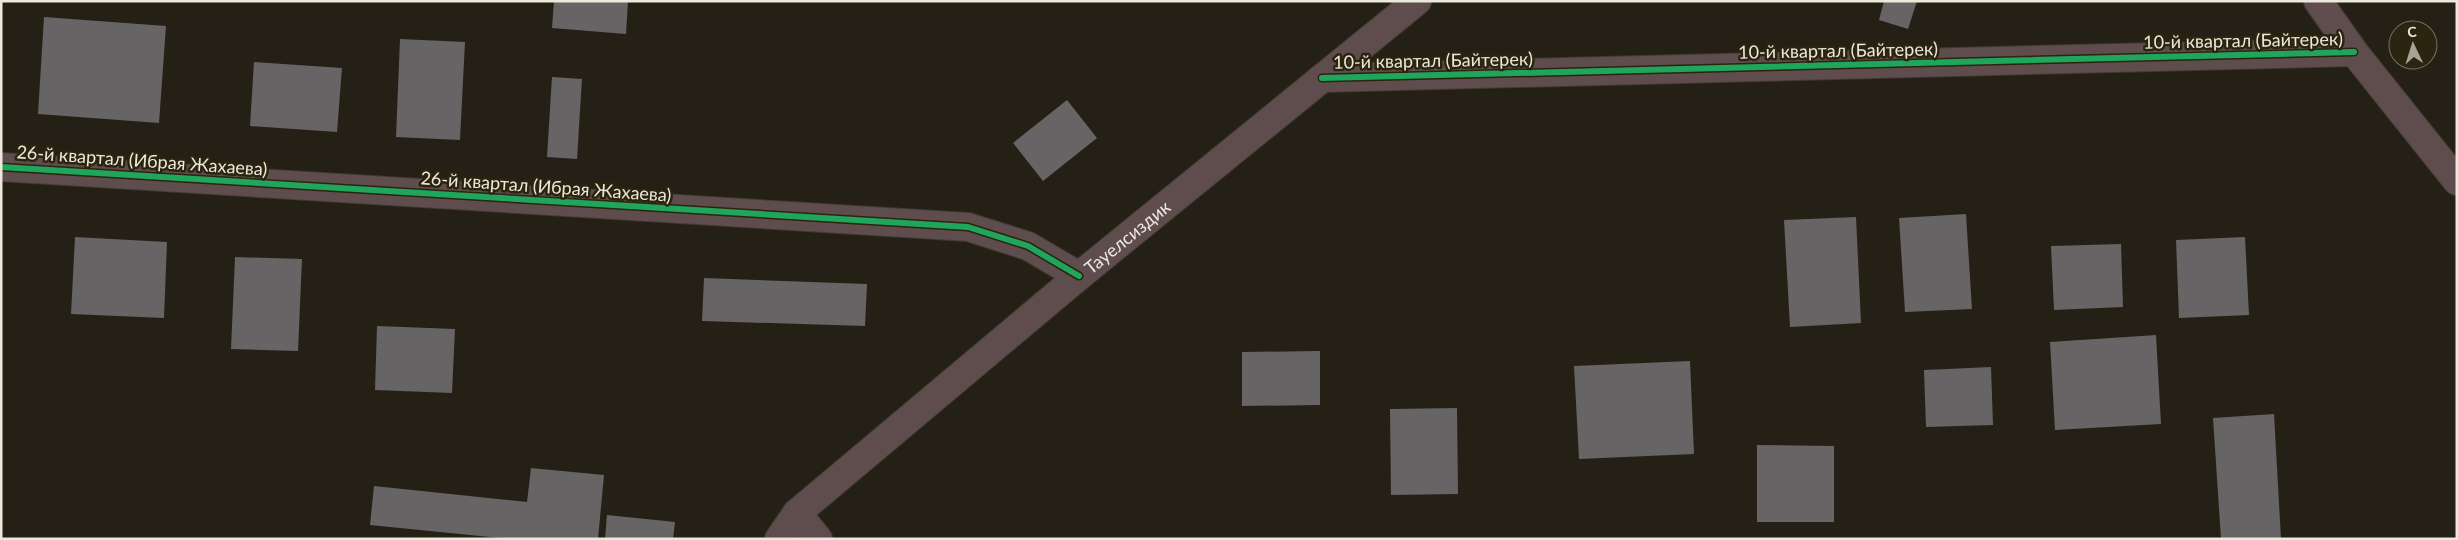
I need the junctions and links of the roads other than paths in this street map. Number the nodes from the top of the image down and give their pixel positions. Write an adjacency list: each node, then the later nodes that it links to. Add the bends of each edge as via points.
1 (1417, 1): 4 (street, Тауелсиздик)
2 (2318, 1): 3 (street)
3 (2354, 52): 4 (street, 10-й квартал (Байтерек)); 6 (street)
4 (1322, 78): 7 (street, Тауелсиздик)
5 (1, 167): 7 (street, 26-й квартал (Ибрая Жахаева), via 968,227 1028,246)
6 (2457, 180)
7 (1079, 276): 8 (street, Тауелсиздик)
8 (797, 513): 9 (street, Тауелсиздик); 10 (street)
9 (779, 539)
10 (818, 539)

